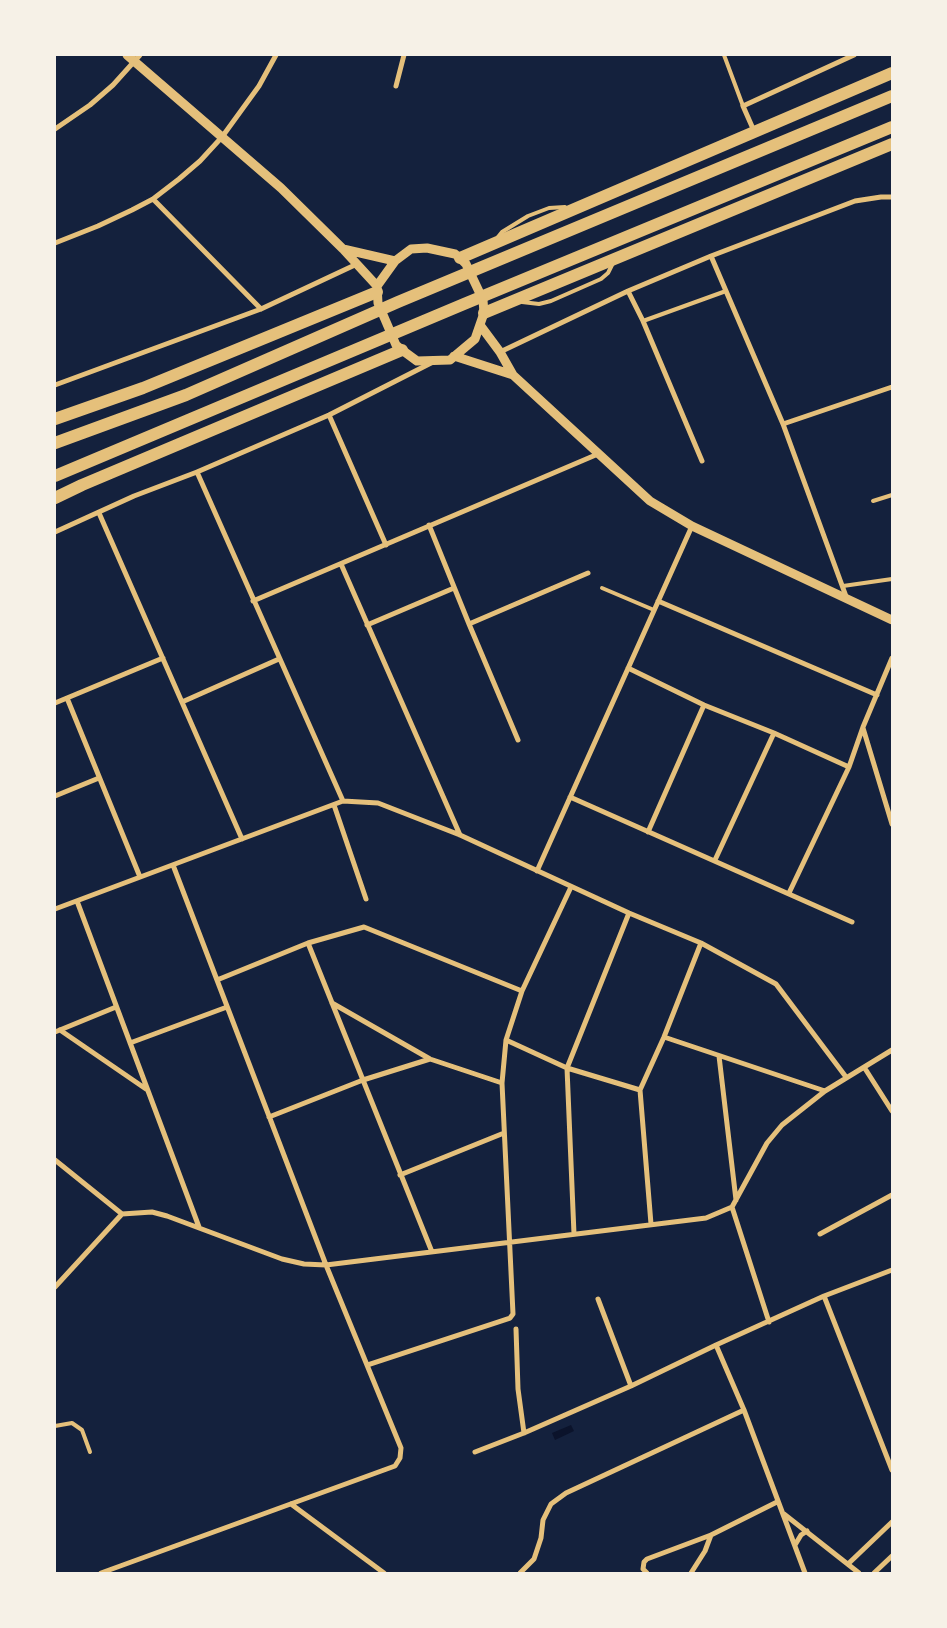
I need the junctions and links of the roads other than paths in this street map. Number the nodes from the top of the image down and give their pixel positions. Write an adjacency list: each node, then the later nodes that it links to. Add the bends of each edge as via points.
1 (127, 55): 6 (street)
2 (276, 55): 14 (street)
3 (404, 55): 8 (street)
4 (724, 55): 10 (lane)
5 (854, 55): 10 (street)
6 (137, 58): 12 (street, via 90,105); 14 (street)
7 (892, 73): 13 (highway)
8 (396, 86)
9 (892, 96): 42 (highway, via 407,298 186,395)
10 (743, 106): 13 (street)
11 (892, 127): 46 (highway)
12 (55, 129)
13 (755, 133): 21 (highway)
14 (222, 137): 17 (street, via 200,161); 19 (street, via 281,188)
15 (892, 144): 28 (highway, via 514,301)
16 (892, 197): 20 (street, via 855,201)
17 (153, 199): 18 (street); 27 (street)
18 (55, 244)
19 (343, 249): 22 (street); 23 (street)
20 (711, 256): 25 (street); 26 (street)
21 (460, 258): 22 (street, via 427,248 411,249); 28 (street, via 483,300)
22 (395, 261): 24 (street)
23 (357, 264): 24 (street); 27 (street)
24 (377, 289): 30 (street, via 378,303 396,345); 37 (highway, via 143,388)
25 (726, 290): 29 (lane); 40 (street)
26 (628, 291): 29 (street); 31 (street)
27 (261, 308): 35 (street)
28 (482, 319): 31 (street); 32 (street, via 475,339)
29 (643, 321): 44 (street)
30 (402, 350): 33 (street, via 417,361); 48 (highway)
31 (500, 352): 34 (street)
32 (454, 356): 33 (street, via 450,360); 34 (street)
33 (437, 360): 38 (street)
34 (513, 375): 43 (street)
35 (55, 385)
36 (892, 387): 40 (street)
37 (84, 409): 39 (highway); 41 (highway)
38 (329, 415): 45 (street); 54 (street)
39 (55, 419)
40 (783, 424): 58 (street)
41 (55, 427)
42 (55, 443)
43 (598, 454): 51 (street); 52 (street, via 650,501)
44 (702, 461)
45 (197, 472): 50 (street); 62 (street)
46 (55, 476)
47 (892, 495): 49 (lane)
48 (55, 498)
49 (873, 501)
50 (99, 513): 53 (street); 68 (street)
51 (429, 525): 54 (street); 59 (street)
52 (692, 526): 61 (street); 63 (street)
53 (55, 532)
54 (386, 545): 55 (street)
55 (341, 564): 62 (street); 67 (street)
56 (588, 573): 66 (street)
57 (892, 579): 58 (lane)
58 (843, 586): 61 (street)
59 (454, 588): 66 (street); 67 (street)
60 (602, 588): 64 (lane)
61 (848, 599): 65 (street)
62 (253, 601): 70 (street)
63 (658, 601): 64 (street); 72 (street)
64 (654, 610): 71 (street)
65 (892, 620)
66 (469, 624): 79 (street)
67 (367, 625): 88 (street)
68 (163, 658): 73 (street); 74 (street)
69 (892, 658): 72 (street)
70 (279, 659): 74 (street); 84 (street)
71 (628, 668): 76 (street); 83 (street)
72 (877, 695): 77 (street)
73 (67, 698): 75 (street); 81 (street)
74 (182, 702): 89 (street)
75 (55, 703)
76 (704, 705): 78 (street); 87 (street)
77 (863, 727): 80 (street); 86 (street)
78 (774, 733): 80 (street); 90 (street)
79 (518, 740)
80 (849, 767): 95 (street)
81 (99, 778): 82 (street); 93 (street)
82 (55, 796)
83 (570, 797): 87 (street); 92 (street)
84 (343, 801): 85 (street); 88 (street, via 378,803)
85 (334, 805): 89 (street); 96 (street)
86 (892, 824)
87 (648, 832): 90 (street)
88 (460, 835): 92 (street)
89 (242, 839): 91 (street)
90 (714, 860): 95 (street)
91 (173, 865): 93 (street); 103 (street)
92 (537, 871): 94 (street)
93 (140, 878): 97 (street)
94 (571, 887): 99 (street); 104 (street)
95 (789, 893): 100 (street)
96 (366, 899)
97 (77, 901): 98 (street); 106 (street)
98 (55, 909)
99 (629, 914): 102 (street); 116 (street)
100 (852, 922)
101 (308, 943): 103 (street); 104 (street, via 364,927); 105 (street)
102 (701, 943): 109 (street); 117 (street, via 776,984)
103 (217, 980): 107 (street)
104 (522, 991): 110 (street)
105 (332, 1002): 114 (street); 118 (street)
106 (116, 1006): 108 (street); 111 (street)
107 (227, 1007): 111 (street); 124 (street)
108 (58, 1031): 120 (street)
109 (664, 1037): 113 (street); 121 (street)
110 (506, 1040): 116 (street); 119 (street)
111 (130, 1043): 120 (street)
112 (892, 1050): 115 (street)
113 (719, 1056): 122 (street); 129 (street)
114 (430, 1059): 118 (street); 119 (street)
115 (864, 1067): 117 (street); 123 (street)
116 (567, 1068): 121 (street); 134 (street)
117 (846, 1077): 122 (street)
118 (363, 1080): 124 (street); 127 (street)
119 (502, 1083): 125 (street)
120 (148, 1090): 133 (street)
121 (640, 1090): 132 (street)
122 (825, 1091): 129 (street, via 782,1125 767,1143)
123 (892, 1112)
124 (269, 1117): 138 (street)
125 (504, 1134): 127 (street); 136 (street)
126 (55, 1160): 131 (street)
127 (400, 1175): 137 (street)
128 (892, 1195): 135 (street)
129 (736, 1201): 130 (street)
130 (732, 1207): 132 (street, via 706,1218); 143 (street)
131 (122, 1214): 133 (street, via 152,1212); 140 (street)
132 (651, 1224): 134 (street)
133 (199, 1227): 138 (street, via 282,1259)
134 (574, 1234): 136 (street)
135 (820, 1234)
136 (510, 1242): 137 (street); 146 (street, via 514,1311 510,1318)
137 (432, 1252): 138 (street)
138 (326, 1265): 146 (street)
139 (892, 1270): 141 (street)
140 (55, 1287)
141 (824, 1296): 143 (street); 153 (street)
142 (598, 1299): 147 (street)
143 (769, 1322): 145 (street)
144 (516, 1328): 150 (street, via 518,1389)
145 (716, 1345): 147 (street); 148 (street)
146 (367, 1365): 155 (street, via 401,1448 400,1458 395,1466)
147 (631, 1386): 150 (street)
148 (744, 1410): 154 (street); 165 (street, via 566,1493 551,1504 543,1520 542,1538 534,1559)
149 (55, 1426): 151 (lane, via 72,1423 82,1430)
150 (524, 1433): 152 (street)
151 (90, 1452)
152 (475, 1452)
153 (892, 1470)
154 (777, 1502): 156 (street); 159 (street)
155 (291, 1504): 163 (street); 164 (street)
156 (783, 1514): 158 (street); 160 (street)
157 (892, 1522): 162 (street)
158 (807, 1531): 160 (street); 162 (street)
159 (711, 1535): 166 (street, via 647,1559 643,1569); 167 (street)
160 (795, 1545): 168 (street)
161 (892, 1556): 170 (street)
162 (848, 1564): 169 (street)
163 (101, 1573)
164 (384, 1573)
165 (520, 1573)
166 (647, 1573)
167 (691, 1573)
168 (805, 1573)
169 (859, 1573)
170 (874, 1573)

